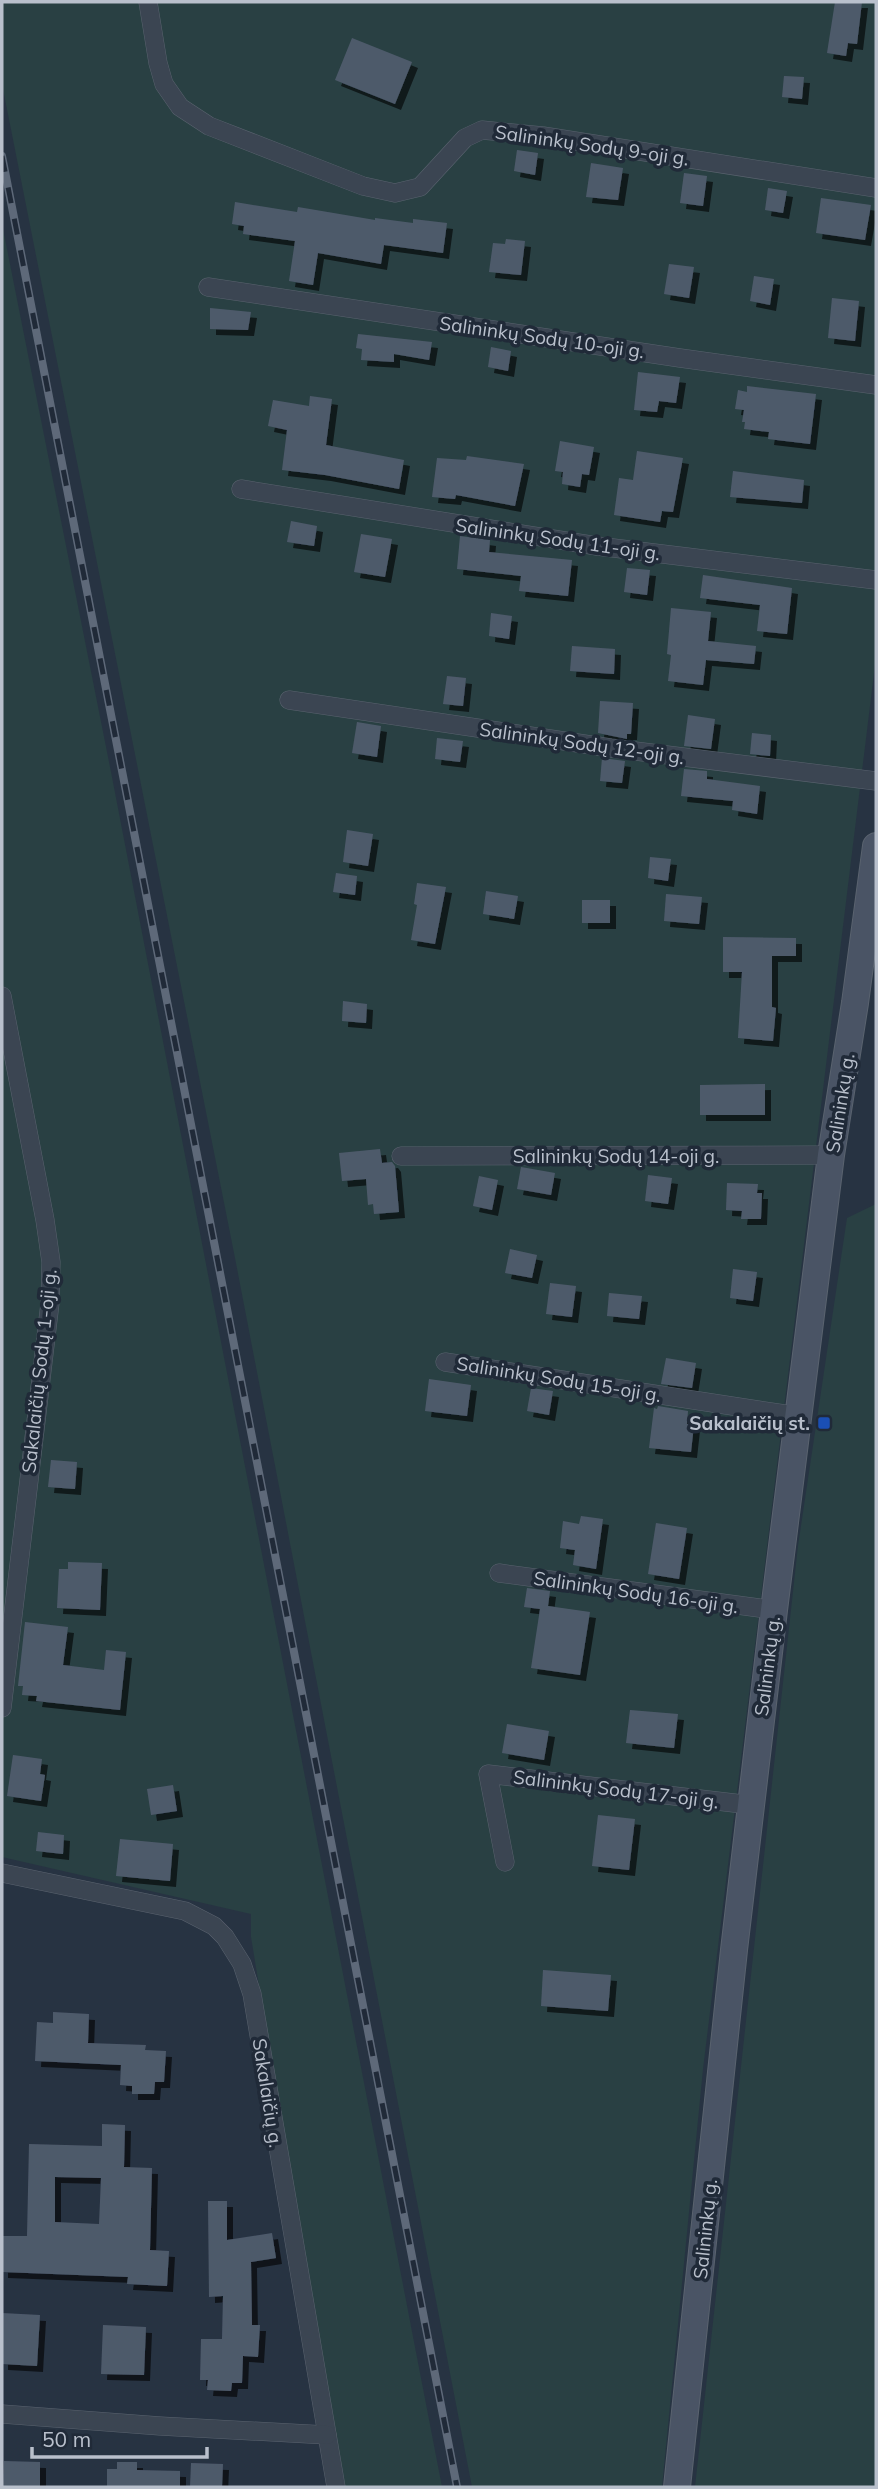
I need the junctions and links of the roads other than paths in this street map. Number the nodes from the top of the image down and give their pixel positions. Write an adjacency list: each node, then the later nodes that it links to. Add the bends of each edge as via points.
1 (148, 2): 2 (street, Salininkų Sodų 9-oji g., via 164,84 180,107 209,126 363,186 395,193 420,187 465,138 482,130)
2 (876, 188)
3 (208, 287): 4 (street, Salininkų Sodų 10-oji g.)
4 (876, 384)
5 (242, 489): 6 (street, Salininkų Sodų 11-oji g., via 597,547)
6 (876, 580)
7 (289, 700): 8 (street, Salininkų Sodų 12-oji g., via 611,748)
8 (876, 781)
9 (876, 846): 11 (main road, Salininkų g.)
10 (2, 996): 17 (street, Sakalaičių Sodų 1-oji g., via 51,1262)
11 (831, 1155): 12 (street, Salininkų Sodų 14-oji g.); 14 (main road, Salininkų g.)
12 (401, 1156)
13 (445, 1362): 14 (street, Salininkų Sodų 15-oji g.)
14 (798, 1416): 16 (main road, Salininkų g.)
15 (499, 1573): 16 (street, Salininkų Sodų 16-oji g.)
16 (774, 1610): 18 (main road, Salininkų g.)
17 (2, 1708)
18 (751, 1805): 19 (street, Salininkų Sodų 17-oji g., via 488,1774); 24 (main road, Salininkų g.)
19 (505, 1862)
20 (2, 1872): 22 (street, Sakalaičių g., via 185,1912 214,1926 242,1964 252,1994)
21 (2, 2414): 22 (street)
22 (327, 2435): 23 (street, Sakalaičių g.)
23 (336, 2487)
24 (677, 2487)

